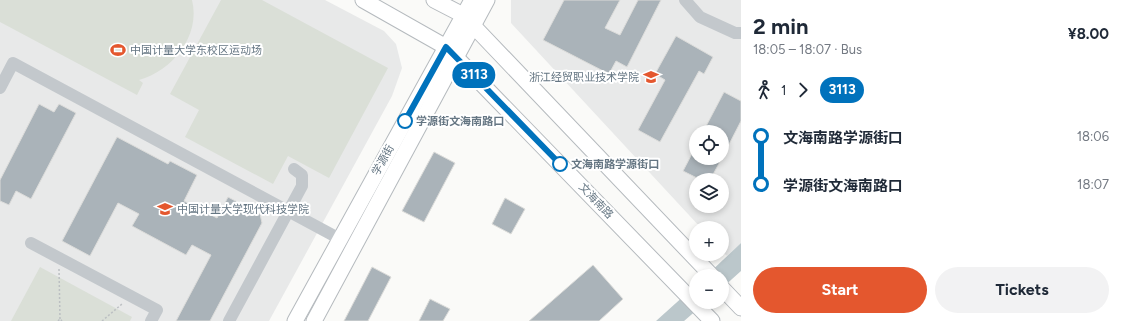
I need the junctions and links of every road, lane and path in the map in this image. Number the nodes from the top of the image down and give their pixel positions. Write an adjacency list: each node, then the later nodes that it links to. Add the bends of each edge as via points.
1 (363, 0): 8 (main road, 文海南路)
2 (434, 0): 6 (main road)
3 (472, 0): 6 (main road, 学源街)
4 (487, 0): 6 (main road)
5 (685, 0): 7 (street, via 700,17 735,33)
6 (468, 21): 8 (main road, 学源街); 9 (main road); 16 (main road)
7 (741, 33)
8 (446, 47): 9 (main road, 文海南路); 13 (main road, 学源街)
9 (457, 58): 20 (main road, 文海南路); 26 (main road)
10 (0, 88): 12 (street, via 13,63)
11 (294, 169): 12 (street, via 302,175 302,186)
12 (288, 211): 13 (street); 24 (street)
13 (340, 239): 25 (main road, 学源街)
14 (31, 243): 15 (street)
15 (59, 258): 18 (street); 21 (path)
16 (705, 269)
17 (729, 295): 19 (main road)
18 (131, 296): 22 (path); 23 (street, via 156,310)
19 (741, 308)
20 (708, 317)
21 (60, 320)
22 (102, 321)
23 (150, 321)
24 (229, 321)
25 (295, 321)
26 (314, 321)

